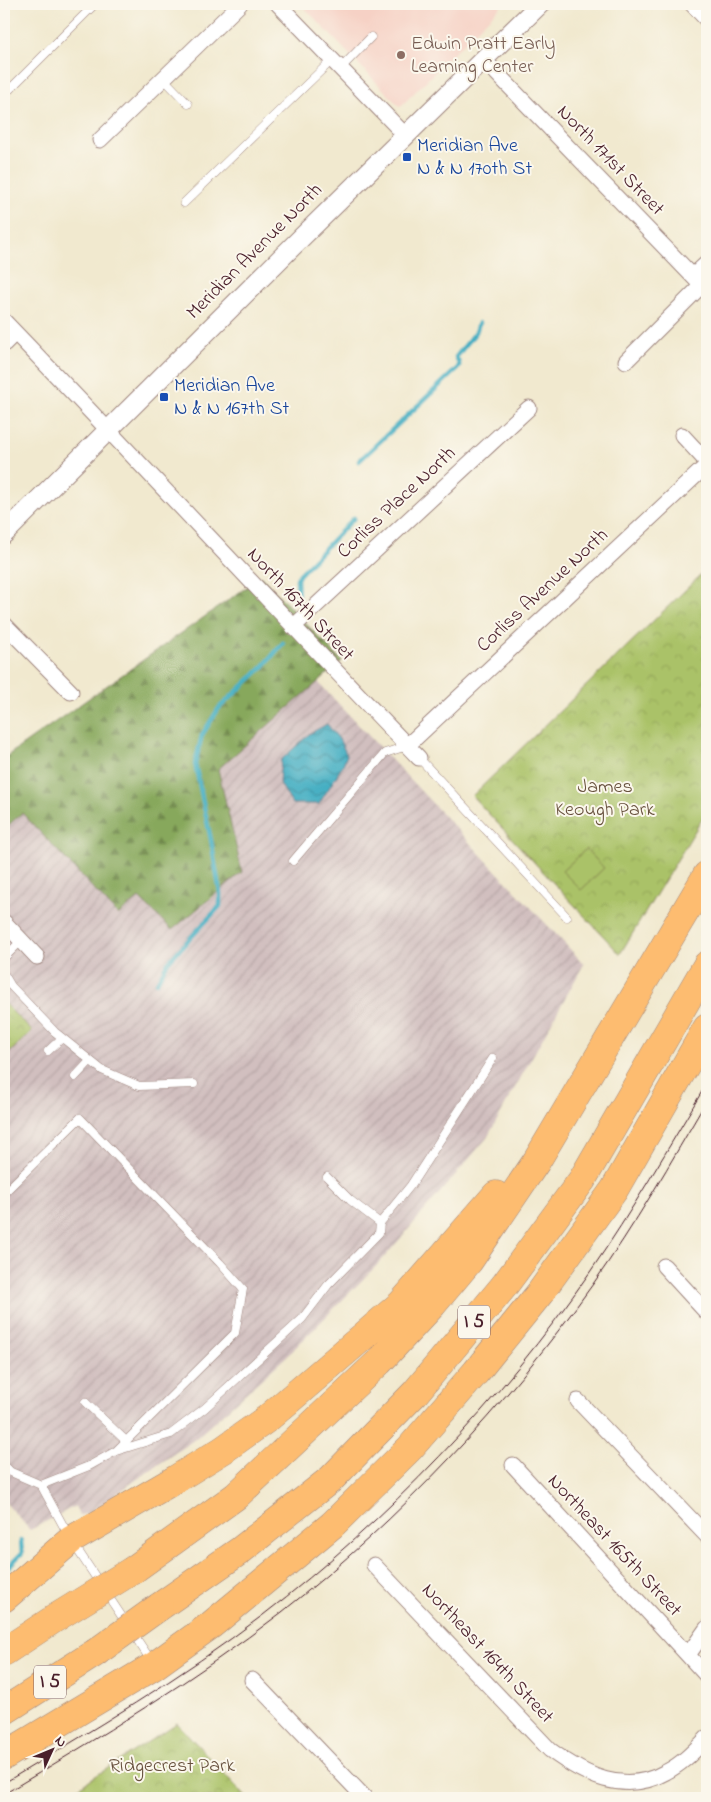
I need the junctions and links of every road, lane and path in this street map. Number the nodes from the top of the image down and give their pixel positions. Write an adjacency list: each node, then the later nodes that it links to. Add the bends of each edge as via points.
1 (95, 4): 11 (lane)
2 (240, 4): 10 (street)
3 (278, 4): 9 (street)
4 (540, 4): 8 (street, Meridian Avenue North)
5 (692, 4): 6 (street)
6 (707, 20)
7 (371, 37): 9 (lane)
8 (483, 59): 13 (street, Meridian Avenue North); 17 (street, North 171st Street)
9 (337, 64): 13 (street); 15 (lane)
10 (163, 78): 12 (lane); 14 (street)
11 (10, 89)
12 (188, 104)
13 (405, 135): 23 (street, Meridian Avenue North)
14 (100, 140)
15 (184, 203)
16 (707, 263): 17 (street)
17 (701, 284): 21 (street)
18 (4, 321): 19 (street, North 167th Street)
19 (15, 332): 20 (street); 23 (street, North 167th Street)
20 (4, 344)
21 (626, 361)
22 (529, 408): 28 (street, Corliss Place North)
23 (108, 429): 26 (street, Meridian Avenue North); 28 (street, North 167th Street)
24 (682, 435): 25 (street)
25 (707, 463): 30 (street, Corliss Avenue North)
26 (4, 534)
27 (4, 624): 29 (street)
28 (292, 627): 30 (street, North 167th Street)
29 (71, 692)
30 (407, 746): 31 (street, North 167th Street); 32 (lane, via 385,753)
31 (418, 758): 34 (lane, North 167th Street)
32 (293, 861)
33 (707, 875): 48 (highway, I 5)
34 (567, 916)
35 (4, 922): 36 (street)
36 (21, 941): 37 (street); 38 (lane)
37 (36, 957)
38 (4, 958)
39 (707, 965): 71 (highway, I 5, bridge, via 582,1180 504,1286 415,1393 331,1479 241,1550 95,1653)
40 (4, 974): 42 (lane, via 11,986)
41 (707, 1028): 68 (highway, via 614,1190 540,1293 476,1372 410,1448 332,1525 211,1625)
42 (62, 1038): 43 (lane); 45 (lane)
43 (48, 1051)
44 (493, 1058): 51 (lane, via 411,1185)
45 (90, 1061): 46 (lane); 47 (lane, via 102,1070 139,1086)
46 (75, 1077)
47 (194, 1084)
48 (536, 1162): 62 (highway, via 501,1189 402,1304 268,1418 223,1450); 66 (highway, I 5, bridge, via 469,1261 433,1304 380,1362 236,1496 133,1570)
49 (327, 1177): 51 (lane)
50 (4, 1193): 56 (lane, via 80,1118 243,1289 235,1333)
51 (380, 1223): 57 (lane, via 379,1233 328,1285 302,1319 205,1408 170,1434)
52 (664, 1266): 53 (street)
53 (707, 1313)
54 (578, 1401): 61 (street)
55 (84, 1402): 56 (lane)
56 (126, 1441): 57 (lane)
57 (116, 1451): 60 (lane, via 89,1466)
58 (4, 1465): 60 (lane, via 11,1472)
59 (512, 1465): 67 (street, Northeast 165th Street)
60 (40, 1485): 62 (lane)
61 (707, 1536)
62 (71, 1540): 64 (highway); 68 (lane)
63 (374, 1565): 72 (street, Northeast 164th Street, via 550,1750 574,1767 608,1780 636,1783 666,1773 684,1761)
64 (4, 1598)
65 (707, 1628): 67 (street)
66 (4, 1652)
67 (688, 1655): 69 (street, Northeast 165th Street)
68 (154, 1666): 73 (highway)
69 (707, 1676)
70 (252, 1680): 74 (street)
71 (4, 1711)
72 (707, 1738)
73 (4, 1756)
74 (365, 1798)

